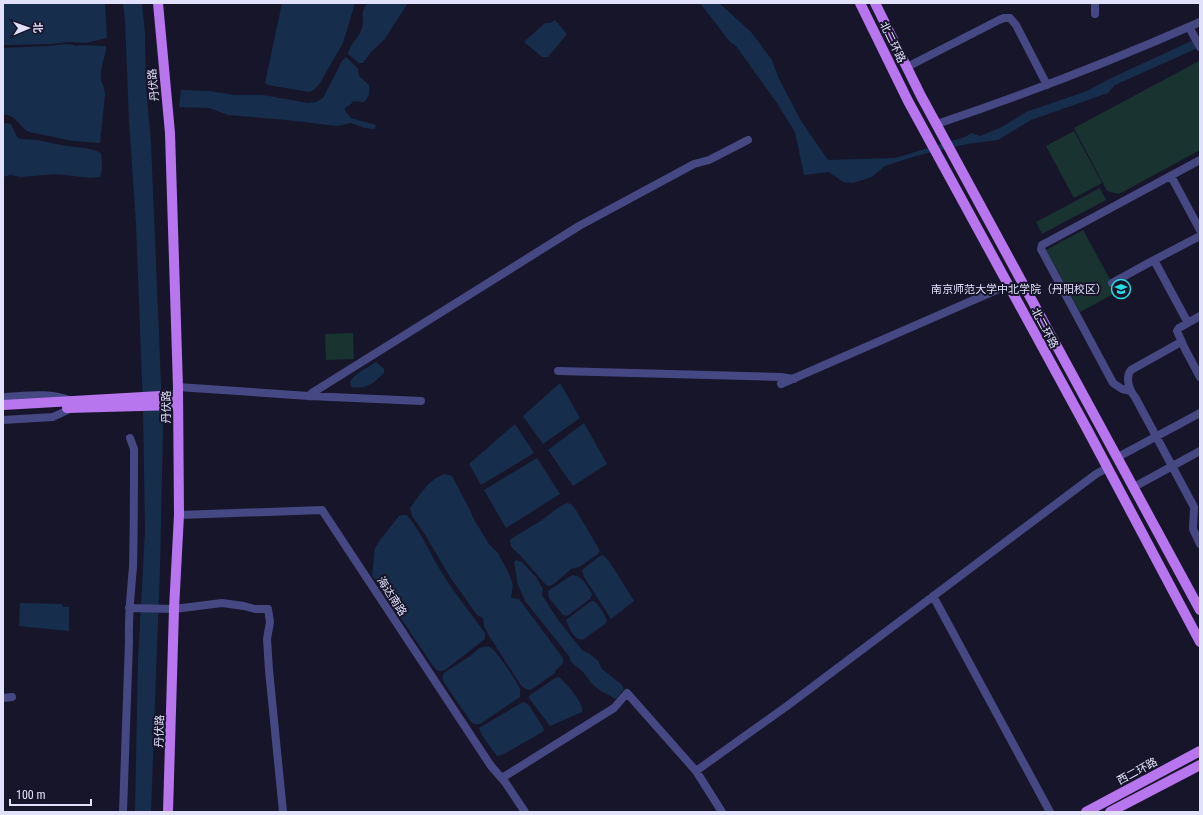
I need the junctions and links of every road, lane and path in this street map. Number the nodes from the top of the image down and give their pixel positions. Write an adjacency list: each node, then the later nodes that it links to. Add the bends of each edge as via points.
1 (158, 3): 30 (main road, 丹伏路, via 170,133)
2 (860, 3): 10 (main road, 北二环路)
3 (875, 3): 9 (main road, 北二环路)
4 (1094, 3): 5 (street)
5 (1095, 14)
6 (1200, 22): 7 (street)
7 (1189, 27): 8 (street); 11 (street, via 1141,49)
8 (1200, 47)
9 (906, 66): 10 (main road); 11 (street, via 999,20 1010,18); 12 (main road, 北二环路)
10 (893, 69): 21 (main road, 北二环路)
11 (1047, 85): 12 (street)
12 (937, 124): 19 (main road, 北二环路)
13 (748, 140): 31 (street, via 709,160 694,164 579,226)
14 (1200, 160): 15 (street)
15 (1170, 176): 16 (street); 29 (street, via 1042,245 1041,249 1113,383)
16 (1200, 230)
17 (1200, 236): 18 (street)
18 (1154, 260): 20 (street); 23 (street)
19 (1021, 280): 21 (main road); 42 (main road, 北二环路)
20 (1112, 283)
21 (1008, 285): 27 (street); 44 (main road, 北二环路)
22 (1200, 316): 23 (street)
23 (1188, 323): 24 (street, via 1177,331)
24 (1181, 342): 26 (street); 29 (street, via 1131,370 1128,373)
25 (558, 371): 27 (street)
26 (1200, 376)
27 (794, 379): 28 (street)
28 (782, 384)
29 (1131, 391): 39 (street)
30 (178, 396): 31 (street); 34 (main road, via 164,400); 46 (main road, 丹伏路)
31 (309, 396): 33 (street)
32 (3, 397): 34 (street, via 46,394 59,396)
33 (421, 401)
34 (72, 404): 35 (main road); 36 (main road); 38 (street, via 53,417)
35 (3, 405)
36 (3, 411)
37 (1200, 413): 39 (street)
38 (3, 420)
39 (1157, 436): 42 (street); 43 (street)
40 (130, 438): 49 (street, via 134,449)
41 (1200, 450): 43 (street)
42 (1119, 459): 44 (main road); 45 (main road, 北二环路)
43 (1172, 466): 45 (street); 47 (street, via 1194,507 1193,529)
44 (1107, 468): 48 (street); 52 (main road, 北二环路)
45 (1134, 487): 51 (main road, 北二环路)
46 (179, 515): 50 (main road, 丹伏路); 56 (street, 海达南路, via 322,510 487,760)
47 (1200, 544)
48 (933, 596): 55 (street); 62 (street)
49 (132, 608): 50 (street); 57 (street)
50 (174, 608): 58 (main road, 丹伏路); 59 (street, via 222,603 268,610 269,670)
51 (1200, 610)
52 (1200, 642)
53 (1200, 751): 63 (main road, 西二环路)
54 (1200, 765): 64 (main road)
55 (696, 771): 56 (street, via 627,693 614,708); 61 (street)
56 (502, 778): 60 (street, 海达南路)
57 (124, 812)
58 (168, 812)
59 (283, 812)
60 (525, 812)
61 (722, 812)
62 (1050, 812)
63 (1086, 812)
64 (1110, 812)

